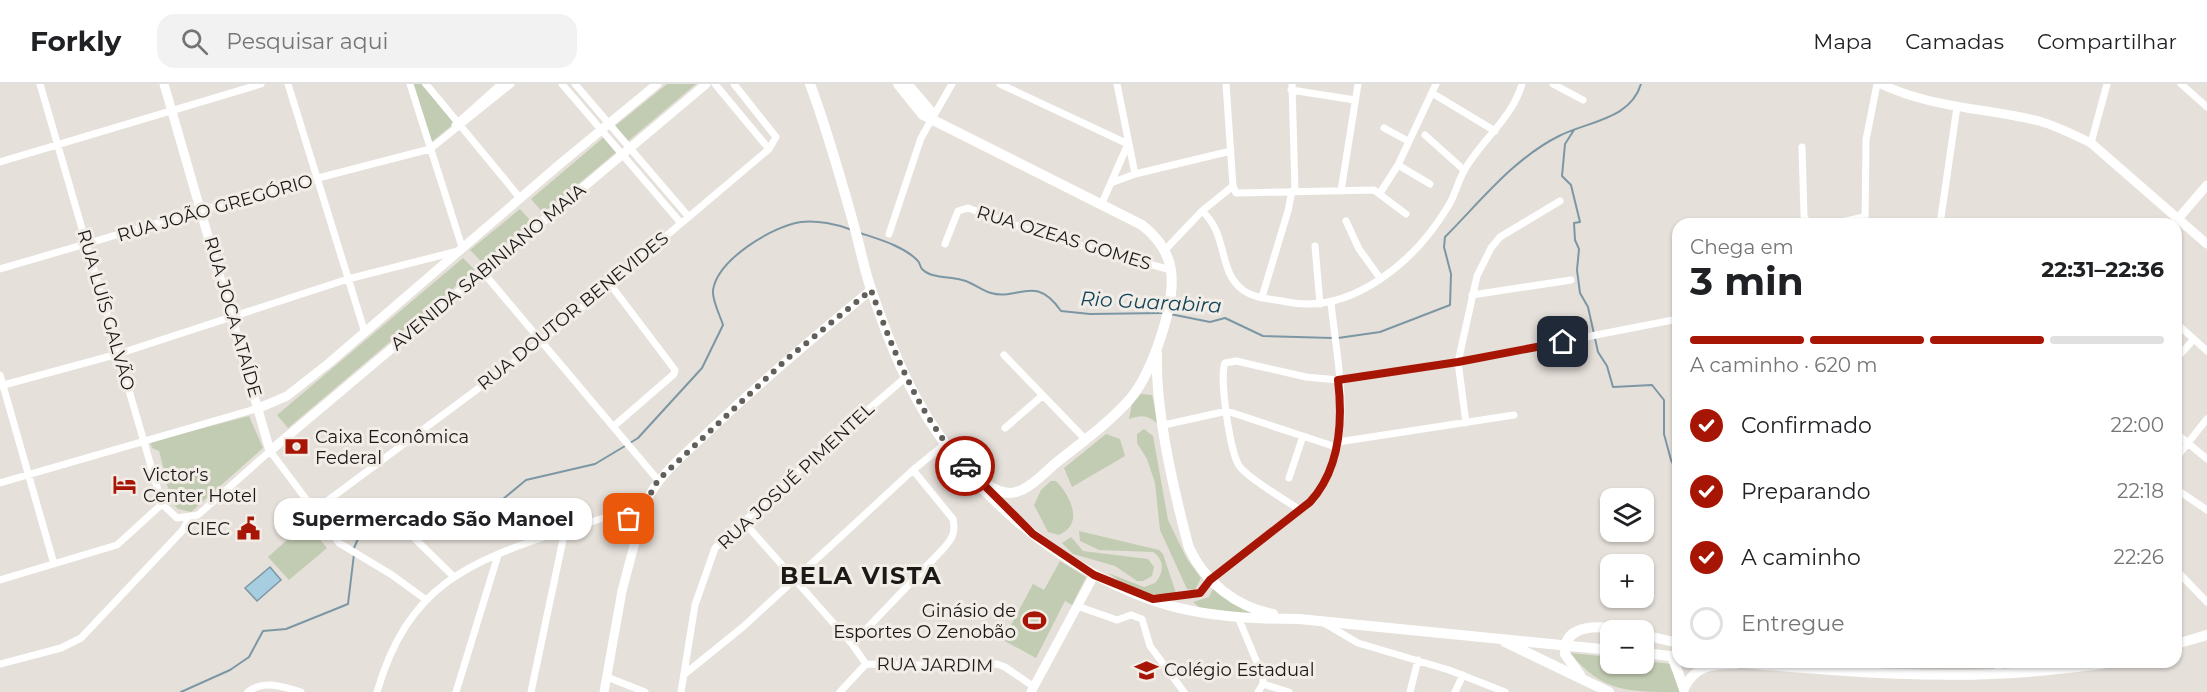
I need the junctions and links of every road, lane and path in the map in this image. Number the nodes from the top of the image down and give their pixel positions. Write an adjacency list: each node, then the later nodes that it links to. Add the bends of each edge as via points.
1 (40, 84): 45 (street, RUA LUÍS GALVÃO)
2 (164, 84): 35 (street, RUA JOCA ATAÍDE)
3 (261, 84): 35 (street)
4 (288, 84): 55 (street)
5 (410, 84): 47 (street)
6 (426, 84): 37 (street)
7 (501, 84): 37 (street)
8 (511, 84): 37 (street)
9 (562, 84): 38 (street)
10 (575, 84): 38 (street)
11 (657, 84): 38 (street, AVENIDA SABINIANO MAIA)
12 (715, 84): 48 (street)
13 (734, 84): 48 (street, via 776,137)
14 (810, 84): 92 (main road)
15 (898, 84): 36 (main road, via 923,115)
16 (908, 84): 36 (street, via 930,110)
17 (952, 84): 36 (street)
18 (1000, 84): 44 (street)
19 (1117, 84): 44 (street)
20 (1226, 84): 50 (street)
21 (1358, 84): 31 (street)
22 (1436, 84): 30 (street)
23 (1522, 84): 40 (street, via 1513,106)
24 (1553, 84): 32 (street)
25 (1879, 84): 33 (street); 71 (street, via 1866,140)
26 (2107, 84): 43 (street)
27 (2181, 84): 34 (street)
28 (702, 85): 49 (street, AVENIDA SABINIANO MAIA)
29 (1291, 87): 31 (street); 60 (street)
30 (1432, 93): 40 (street); 42 (street)
31 (1355, 100): 61 (street)
32 (1583, 100)
33 (1957, 107): 43 (street, via 2042,122); 72 (street)
34 (2207, 108)
35 (171, 109): 45 (street); 67 (street, RUA JOCA ATAÍDE)
36 (933, 120): 65 (main road); 78 (street, via 921,138)
37 (459, 124): 47 (street); 63 (street)
38 (605, 126): 49 (street); 63 (street, AVENIDA SABINIANO MAIA)
39 (1384, 128): 42 (street)
40 (1495, 131): 53 (street)
41 (1425, 135): 53 (street)
42 (1408, 141): 52 (street)
43 (2091, 143): 73 (street)
44 (1128, 144): 54 (street); 56 (street)
45 (58, 146): 51 (street); 81 (street, RUA LUÍS GALVÃO)
46 (1803, 147): 70 (street)
47 (430, 149): 55 (street, RUA JOÃO GREGÓRIO); 83 (street)
48 (769, 149): 69 (street, RUA DOUTOR BENEVIDES)
49 (626, 151): 69 (street); 76 (street); 87 (street, AVENIDA SABINIANO MAIA)
50 (1231, 151): 54 (street); 59 (street)
51 (0, 162)
52 (1398, 165): 57 (street); 62 (street)
53 (1464, 170): 88 (street, via 1452,200 1434,226 1400,264)
54 (1135, 174): 56 (street)
55 (316, 179): 67 (street, RUA JOÃO GREGÓRIO); 89 (street)
56 (1111, 183): 65 (street)
57 (1430, 184)
58 (2207, 185): 74 (street)
59 (1233, 188): 60 (street, via 1240,193); 66 (street)
60 (1293, 191): 61 (street); 94 (street)
61 (1341, 191): 62 (street)
62 (1380, 193): 68 (street)
63 (520, 198): 83 (street, AVENIDA SABINIANO MAIA)
64 (1560, 201): 93 (street, via 1500,237 1483,261)
65 (1102, 203): 84 (main road, via 1142,225 1157,238)
66 (1202, 211): 84 (street); 94 (street, via 1218,229 1235,283)
67 (201, 212): 81 (street, RUA JOÃO GREGÓRIO); 97 (street, RUA JOCA ATAÍDE)
68 (1406, 214)
69 (687, 216): 76 (street, RUA DOUTOR BENEVIDES)
70 (1805, 218)
71 (1865, 218)
72 (1941, 218)
73 (2172, 218)
74 (2179, 218)
75 (1346, 221): 88 (street, via 1359,249)
76 (680, 222): 91 (street, RUA DOUTOR BENEVIDES)
77 (2182, 226): 80 (street)
78 (889, 234)
79 (945, 244): 86 (street, RUA OZEAS GOMES, via 958,211 968,208 1046,236)
80 (2207, 244)
81 (87, 245): 85 (street, RUA JOÃO GREGÓRIO); 106 (street, RUA LUÍS GALVÃO)
82 (1315, 246): 96 (street)
83 (460, 249): 89 (street); 100 (street, AVENIDA SABINIANO MAIA)
84 (1164, 251): 86 (main road)
85 (0, 269)
86 (1171, 270): 101 (main road)
87 (482, 271): 103 (street); 132 (street, AVENIDA SABINIANO MAIA)
88 (1380, 278): 95 (street)
89 (348, 279): 97 (street); 100 (street)
90 (1571, 280): 93 (street)
91 (610, 284): 103 (street, RUA DOUTOR BENEVIDES); 122 (street, via 672,366 674,374)
92 (871, 290): 110 (main road); 138 (street, via 778,366)
93 (1472, 295): 108 (street)
94 (1262, 297): 96 (street)
95 (1331, 302): 96 (street); 111 (street)
96 (1320, 304)
97 (231, 315): 106 (street); 116 (street, RUA JOCA ATAÍDE)
98 (1672, 321): 108 (street)
99 (2182, 329): 102 (street)
100 (365, 333): 116 (street, AVENIDA SABINIANO MAIA, via 287,396)
101 (1159, 339): 113 (main road); 114 (main road)
102 (2194, 339): 104 (street); 105 (street)
103 (542, 341): 122 (street); 142 (street, RUA DOUTOR BENEVIDES)
104 (2207, 351)
105 (2182, 352)
106 (118, 354): 112 (street); 127 (street, RUA LUÍS GALVÃO)
107 (1004, 355): 115 (street)
108 (1458, 362): 111 (street); 120 (street)
109 (0, 375): 112 (street)
110 (906, 377): 129 (main road); 146 (street, RUA JOSUÉ PIMENTEL)
111 (1338, 380): 117 (street, via 1236,361 1225,363); 130 (street, via 1342,425)
112 (1, 385): 135 (street)
113 (1139, 386): 114 (main road); 126 (main road)
114 (1158, 391): 121 (main road)
115 (1042, 396): 123 (street); 126 (street)
116 (259, 408): 127 (street); 132 (street, RUA JOCA ATAÍDE)
117 (1227, 411): 121 (street); 124 (street); 143 (street, via 1240,467)
118 (1514, 415): 120 (street)
119 (2207, 419): 128 (street)
120 (1466, 423): 130 (street)
121 (1164, 425): 156 (main road, via 1188,548)
122 (614, 426): 138 (street)
123 (1005, 428)
124 (1303, 436): 130 (street); 137 (street)
125 (2182, 438): 128 (street)
126 (1086, 440): 136 (main road, via 1016,493 999,491)
127 (143, 442): 135 (street); 141 (street, RUA LUÍS GALVÃO)
128 (2187, 443): 131 (street); 133 (street)
129 (945, 444): 134 (street); 136 (main road)
130 (1337, 444): 143 (street, via 1320,492)
131 (2182, 450)
132 (270, 451): 142 (street, RUA JOCA ATAÍDE); 145 (street)
133 (2207, 459)
134 (913, 470): 157 (street); 171 (street, via 953,519 956,529 952,540)
135 (29, 474): 139 (street); 151 (street)
136 (976, 478): 152 (main road, via 1033,534)
137 (1289, 478)
138 (658, 480): 147 (street)
139 (0, 483)
140 (2182, 493): 144 (street)
141 (162, 504): 145 (street, via 177,518); 151 (street, via 123,542)
142 (315, 510): 158 (street, RUA JOCA ATAÍDE, via 332,535 346,547)
143 (1300, 510): 156 (street)
144 (2207, 510)
145 (190, 517): 177 (street, via 182,531 81,638 61,648)
146 (743, 521): 157 (street); 184 (street, RUA JOSUÉ PIMENTEL, via 715,549 710,560 691,624)
147 (640, 522): 149 (street, via 610,516); 187 (street)
148 (403, 527): 154 (street)
149 (565, 530): 150 (street); 196 (street)
150 (498, 555): 154 (street); 195 (street)
151 (54, 564): 155 (street)
152 (1094, 575): 159 (main road); 161 (street)
153 (2182, 576): 160 (street)
154 (453, 577): 158 (street)
155 (0, 580)
156 (1210, 580): 159 (street, via 1200,593); 163 (main road, via 1249,606)
157 (794, 581): 171 (street); 184 (street)
158 (425, 599): 194 (street, via 394,644)
159 (1153, 599): 162 (main road)
160 (2207, 602)
161 (1077, 606): 190 (street); 201 (street, via 1117,620 1131,615 1143,619 1150,646)
162 (1238, 617): 163 (main road); 189 (street)
163 (1299, 619): 164 (main road)
164 (1321, 622): 168 (main road); 176 (street, via 1358,643)
165 (1600, 628): 172 (main road, via 1587,627 1572,635)
166 (2207, 635): 170 (main road)
167 (1654, 637): 169 (main road)
168 (1500, 640): 172 (main road); 188 (main road)
169 (1672, 642)
170 (2182, 642)
171 (852, 644): 178 (street)
172 (1565, 645): 173 (main road); 188 (main road, via 1566,659)
173 (1600, 649)
174 (1654, 654): 175 (main road)
175 (1672, 656)
176 (1418, 660): 186 (street); 204 (street)
177 (0, 664)
178 (866, 664): 190 (street, RUA JARDIM, via 997,664); 200 (street)
179 (1678, 668): 191 (main road)
180 (1702, 668): 191 (main road, via 1694,673)
181 (1809, 668): 185 (main road, via 1863,673)
182 (1998, 668): 185 (street)
183 (2051, 668): 185 (main road)
184 (686, 673): 199 (street, RUA JOSUÉ PIMENTEL)
185 (1996, 674)
186 (1463, 675): 205 (street); 206 (street)
187 (606, 677): 197 (street); 198 (street)
188 (1585, 681): 207 (main road)
189 (1263, 684): 202 (street); 203 (street)
190 (1033, 689)
191 (1684, 690)
192 (248, 692): 193 (street, via 271,684)
193 (301, 692)
194 (377, 692)
195 (456, 692)
196 (531, 692)
197 (604, 692)
198 (645, 692)
199 (681, 692)
200 (840, 692)
201 (1184, 692)
202 (1258, 692)
203 (1289, 692)
204 (1410, 692)
205 (1455, 692)
206 (1505, 692)
207 (1609, 692)

